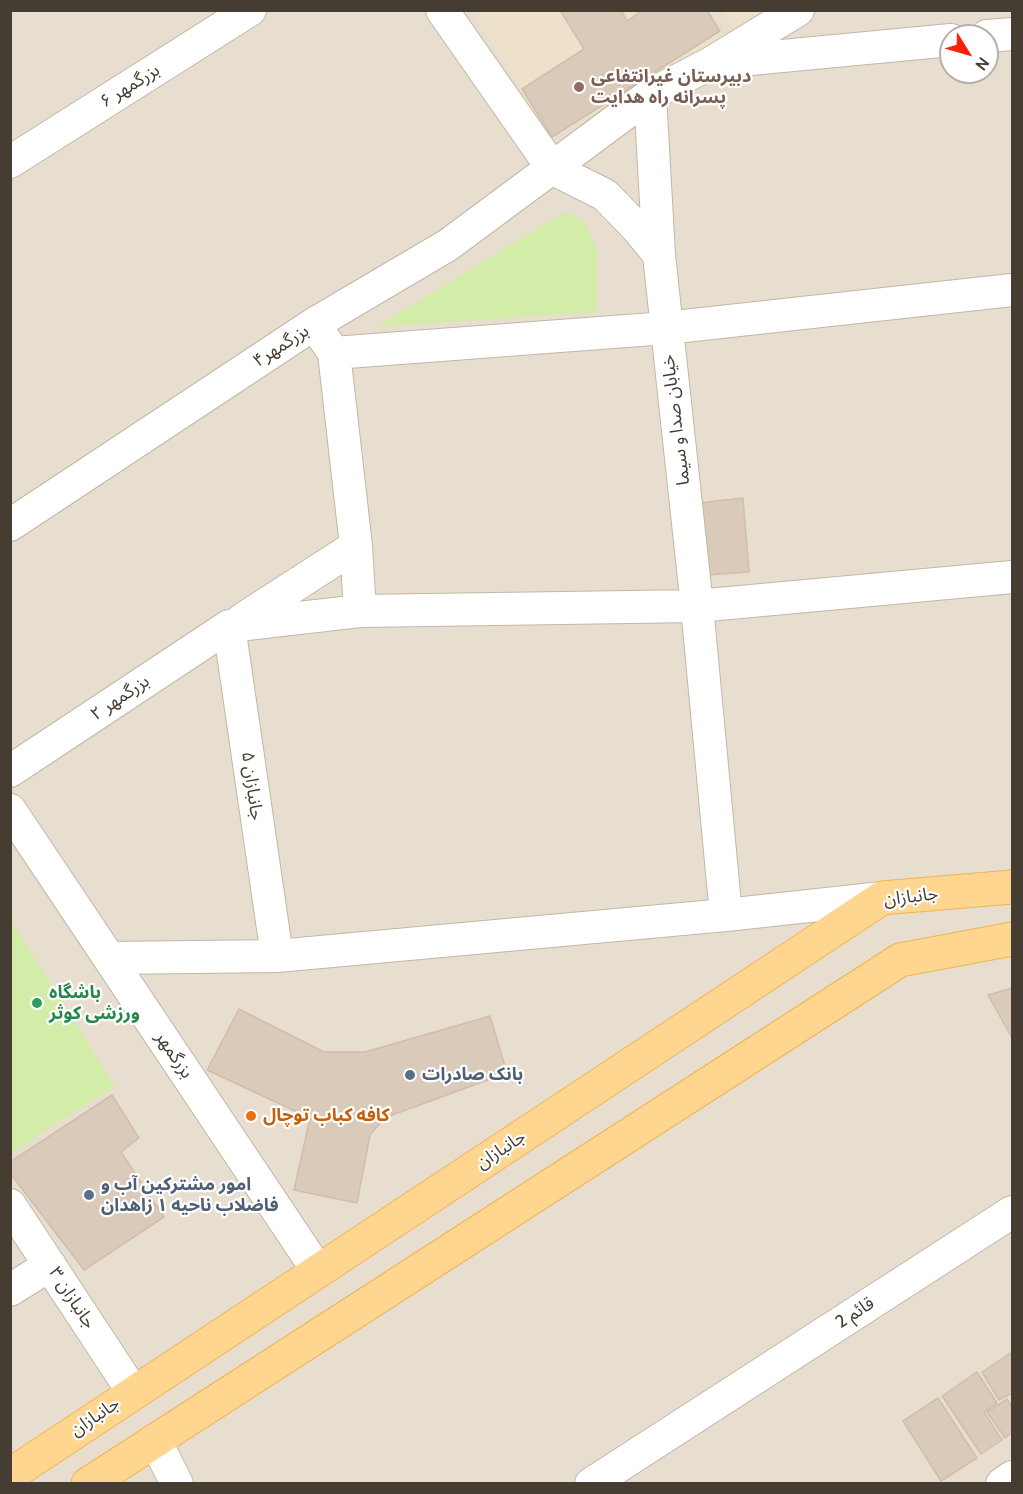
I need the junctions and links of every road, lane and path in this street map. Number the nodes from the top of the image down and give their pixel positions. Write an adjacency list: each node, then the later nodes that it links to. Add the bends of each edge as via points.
1 (250, 10): 7 (street, بزرگمهر ۶)
2 (442, 10): 8 (street)
3 (798, 10): 5 (street, بزرگمهر۴)
4 (939, 41): 5 (street)
5 (711, 63): 6 (street, بزرگمهر۴)
6 (650, 95): 8 (street, بزرگمهر۴); 9 (street, خیابان صدا و سیما)
7 (10, 162)
8 (553, 169): 9 (street, via 604,195); 11 (street, بزرگمهر۴, via 448,245)
9 (659, 255): 12 (street, خیابان صدا و سیما)
10 (1012, 290): 12 (street)
11 (314, 324): 13 (street); 14 (street, بزرگمهر۴)
12 (666, 328): 13 (street); 17 (street, خیابان صدا و سیما)
13 (334, 353): 15 (street)
14 (10, 525)
15 (356, 546): 18 (street); 19 (street, بزرگمهر ۲)
16 (1012, 577): 17 (street)
17 (698, 606): 18 (street); 24 (street, خیابان صدا و سیما)
18 (360, 610): 19 (street)
19 (233, 624): 20 (street, بزرگمهر ۲); 26 (street, جانبازان ۵)
20 (10, 771)
21 (10, 810): 27 (street, بزرگمهر)
22 (1012, 887): 23 (main road, جانبازان)
23 (882, 898): 24 (street); 31 (main road, جانبازان)
24 (726, 915): 26 (street)
25 (1012, 939): 34 (main road, via 900,960)
26 (277, 956): 27 (street)
27 (109, 958): 31 (street, بزرگمهر)
28 (10, 1205): 30 (street, جانبازان ۳)
29 (1012, 1212): 39 (street, قائم 2)
30 (50, 1265): 32 (street); 33 (street, جانبازان ۳)
31 (318, 1271): 33 (main road, جانبازان)
32 (10, 1290)
33 (133, 1392): 34 (main road); 35 (main road, جانبازان)
34 (155, 1440): 37 (main road); 38 (street)
35 (10, 1474)
36 (1012, 1477): 40 (street)
37 (88, 1484)
38 (177, 1484)
39 (591, 1484)
40 (1002, 1484)

